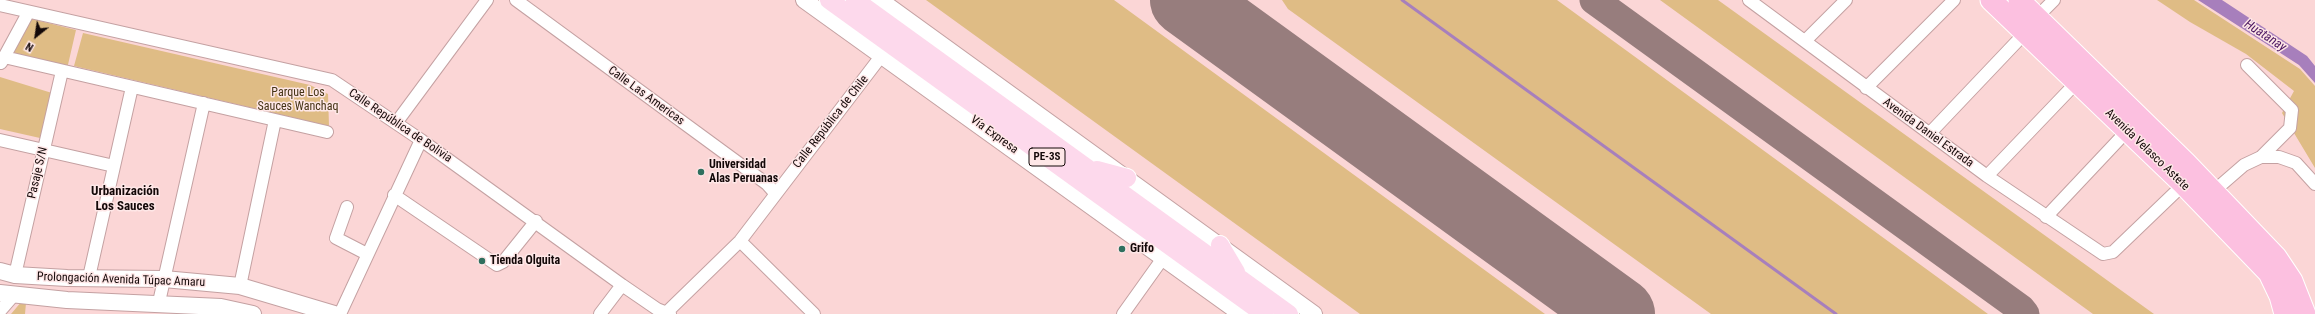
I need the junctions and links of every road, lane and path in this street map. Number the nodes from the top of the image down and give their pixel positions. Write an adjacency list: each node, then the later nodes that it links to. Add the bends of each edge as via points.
1 (487, 0): 26 (street)
2 (516, 0): 41 (street, Calle Las Americas, via 767,184)
3 (804, 0): 17 (main road, Vía Expresa / PE-3S)
4 (830, 0): 35 (main road, Vía Expresa / PE-3S)
5 (855, 0): 35 (main road, Vía Expresa / PE-3S)
6 (880, 0): 37 (main road, PE-3S)
7 (1749, 0): 16 (street, Avenida Daniel Estrada)
8 (1846, 0): 16 (street)
9 (1954, 0): 23 (street)
10 (1990, 0): 15 (highway, Avenida Velasco Astete)
11 (2019, 0): 15 (highway, Avenida Velasco Astete)
12 (2054, 0): 15 (street)
13 (0, 6): 14 (street, Calle República de Bolivia)
14 (28, 13): 18 (street); 26 (street, Calle República de Bolivia, via 332,80)
15 (2031, 25): 21 (highway, Avenida Velasco Astete); 29 (street); 38 (highway, Avenida Velasco Astete)
16 (1805, 41): 23 (street, Avenida Daniel Estrada)
17 (882, 55): 41 (street, Calle República de Chile); 44 (main road, Vía Expresa / PE-3S)
18 (2, 61): 20 (street)
19 (2247, 65): 33 (street, via 2292,110 2290,128)
20 (62, 71): 22 (street); 32 (street, Pasaje S/N)
21 (2076, 83): 27 (highway, Avenida Velasco Astete); 36 (street)
22 (132, 87): 24 (street); 34 (street)
23 (1866, 88): 29 (street, Avenida Daniel Estrada)
24 (204, 103): 25 (street); 53 (street)
25 (275, 120): 28 (street); 57 (street)
26 (396, 123): 31 (street, Calle República de Bolivia)
27 (2127, 131): 38 (highway, Avenida Velasco Astete); 45 (street)
28 (327, 132)
29 (1930, 133): 36 (street, Avenida Daniel Estrada)
30 (0, 140): 32 (street)
31 (421, 140): 42 (street); 46 (street, Calle República de Bolivia)
32 (44, 150): 34 (street); 51 (street, Pasaje S/N)
33 (2261, 157): 39 (street, via 2280,157 2296,163); 40 (street, via 2244,165)
34 (114, 166): 52 (street)
35 (1083, 174): 37 (main road); 44 (main road); 55 (main road, Vía Expresa / PE-3S)
36 (1987, 176): 45 (street, Avenida Daniel Estrada)
37 (1127, 178): 48 (main road, PE-3S)
38 (2189, 178): 40 (highway, Avenida Velasco Astete); 45 (street, Avenida Daniel Estrada, via 2113,252 2102,254); 73 (highway, Avenida Velasco Astete, via 2269,273)
39 (2315, 184)
40 (2214, 191): 74 (highway, Avenida Velasco Astete, via 2276,257 2292,281)
41 (775, 193): 47 (street, Calle República de Chile)
42 (394, 195): 46 (street, via 497,265 503,262); 49 (street)
43 (347, 207): 49 (street, via 336,238)
44 (1102, 213): 50 (main road, Vía Expresa / PE-3S)
45 (2046, 217)
46 (536, 221): 56 (street, Calle República de Bolivia)
47 (740, 241): 62 (street, Calle República de Chile); 67 (street)
48 (1220, 245): 55 (main road); 72 (main road, PE-3S)
49 (367, 254): 65 (street)
50 (1163, 258): 54 (main road, Vía Expresa / PE-3S); 68 (street)
51 (7, 273): 52 (main road, Prolongación Avenida Túpac Amaru, via 66,278)
52 (89, 277): 53 (main road, Prolongación Avenida Túpac Amaru)
53 (164, 279): 57 (main road, Prolongación Avenida Túpac Amaru); 59 (street)
54 (1195, 280): 55 (main road); 69 (main road, Vía Expresa / PE-3S)
55 (1234, 284): 70 (main road, Vía Expresa / PE-3S); 71 (main road, Vía Expresa / PE-3S)
56 (622, 285): 62 (street, Calle República de Bolivia, via 657,309); 66 (street)
57 (240, 286): 64 (main road, Prolongación Avenida Túpac Amaru)
58 (6, 294): 60 (main road, Prolongación Avenida Túpac Amaru); 61 (street)
59 (159, 302): 60 (main road, Prolongación Avenida Túpac Amaru); 63 (main road, Prolongación Avenida Túpac Amaru, via 222,306)
60 (127, 308)
61 (0, 311)
62 (668, 313)
63 (253, 314)
64 (334, 314)
65 (340, 314)
66 (600, 314)
67 (814, 314)
68 (1123, 314)
69 (1241, 314)
70 (1264, 314)
71 (1290, 314)
72 (1314, 314)
73 (2285, 314)
74 (2305, 314)

